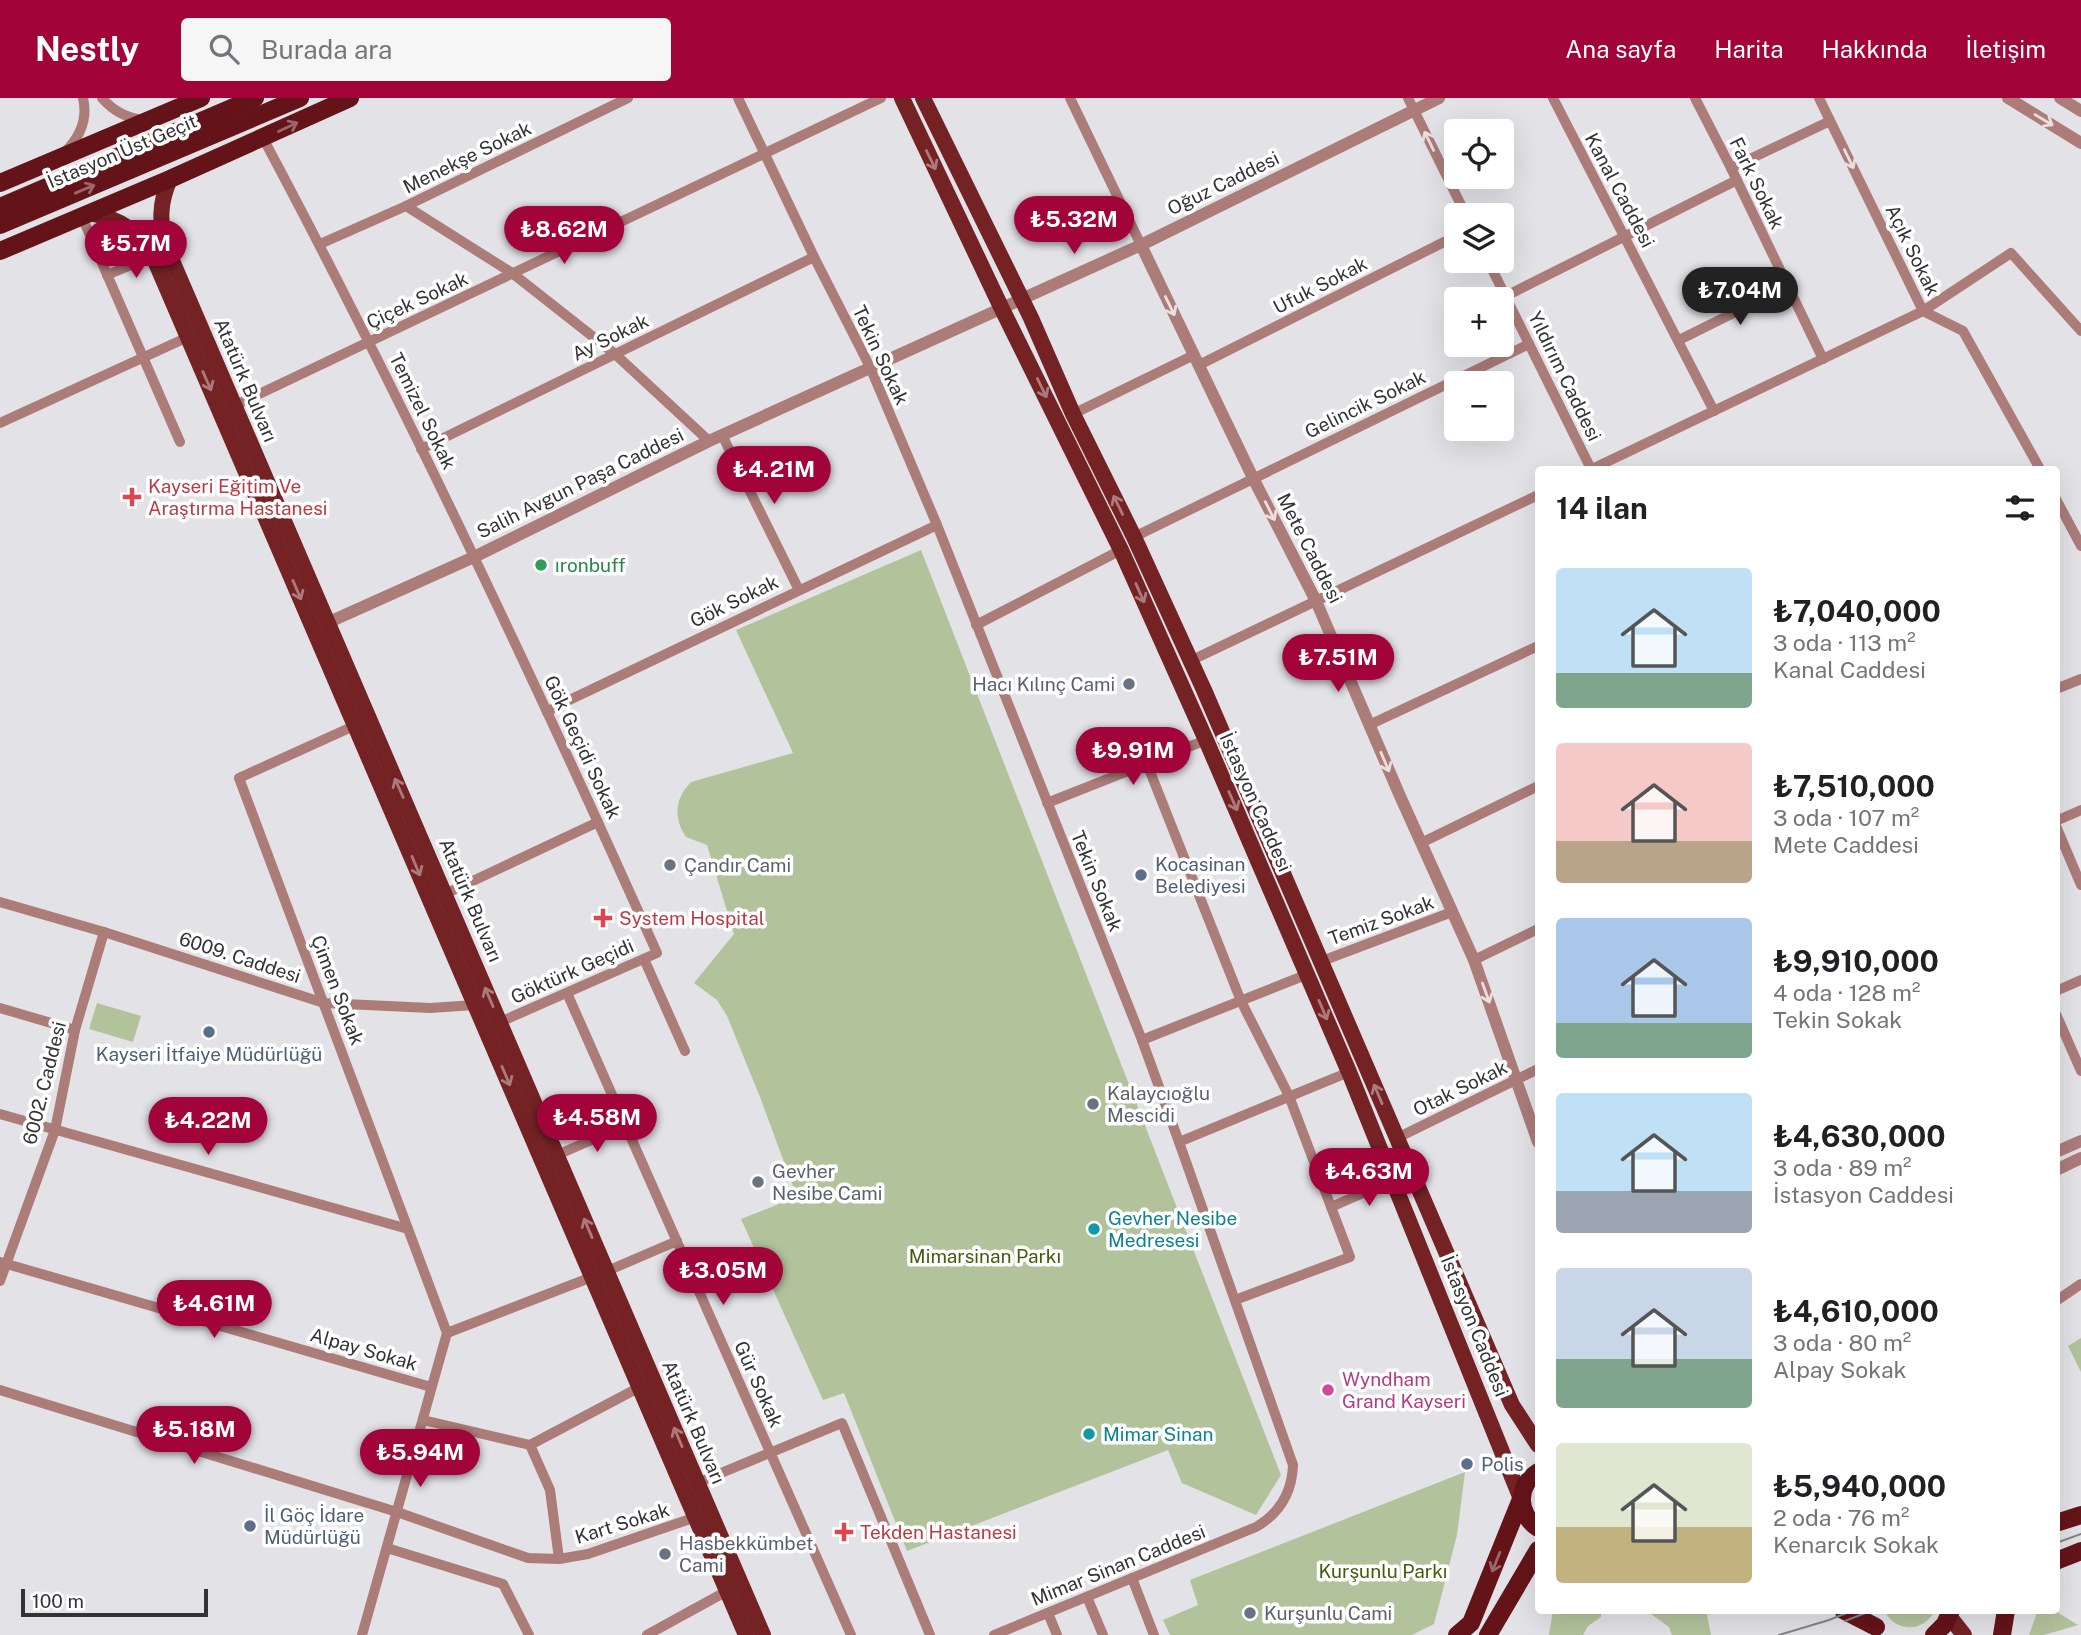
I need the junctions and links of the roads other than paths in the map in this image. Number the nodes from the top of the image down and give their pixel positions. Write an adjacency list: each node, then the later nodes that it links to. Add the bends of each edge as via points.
1 (83, 98): 27 (street, via 80,133)
2 (102, 98): 21 (street, via 125,116)
3 (201, 98): 21 (highway); 25 (highway, via 190,114 192,135 212,152)
4 (255, 98): 34 (highway, İstasyon Üst Geçit)
5 (300, 98): 36 (highway, İstasyon Üst Geçit, one-way to 5)
6 (350, 98): 23 (highway, one-way to 6)
7 (628, 98): 33 (street, Menekşe Sokak)
8 (738, 98): 26 (street, Tekin Sokak)
9 (881, 98): 26 (street, Çiçek Sokak)
10 (902, 98): 50 (main road, İstasyon Caddesi, one-way to 50)
11 (923, 98): 49 (main road, İstasyon Caddesi)
12 (1439, 98): 19 (street, Oğuz Caddesi)
13 (1553, 98): 37 (street, Kanal Caddesi)
14 (1695, 98): 28 (street, Fark Sokak)
15 (1818, 98): 22 (street, Açık Sokak)
16 (2008, 98): 24 (street, one-way to 24)
17 (2060, 98): 20 (street)
18 (1073, 99): 41 (street, Mete Caddesi)
19 (1411, 104): 32 (street, one-way to 19); 41 (street, Oğuz Caddesi)
20 (2078, 107)
21 (148, 120): 27 (highway); 29 (highway, via 170,125 183,142 183,163)
22 (1830, 121): 28 (street); 51 (street, Açık Sokak, one-way to 51)
23 (263, 138): 25 (highway); 40 (street, Temizel Sokak)
24 (2081, 143)
25 (233, 151): 29 (highway)
26 (764, 154): 44 (street, Tekin Sokak); 45 (street, Çiçek Sokak)
27 (59, 158): 31 (highway); 35 (highway, via 48,176 51,197 71,214)
28 (1731, 168): 30 (street, Fark Sokak)
29 (170, 179): 35 (highway); 63 (main road, Atatürk Bulvarı, via 161,212 163,237)
30 (1737, 180): 37 (street); 47 (street, Fark Sokak)
31 (1, 182): 38 (highway, via 25,186 38,203 38,223)
32 (1460, 203)
33 (406, 206): 40 (street, Menekşe Sokak); 45 (street)
34 (0, 207)
35 (86, 215): 38 (highway); 43 (main road, Atatürk Bulvarı, via 112,218 132,230); 46 (street)
36 (0, 225)
37 (1625, 237): 48 (street); 55 (street, Kanal Caddesi)
38 (24, 241): 42 (highway)
39 (1444, 242): 61 (street, Ufuk Sokak)
40 (320, 244): 56 (street, Temizel Sokak)
41 (1141, 245): 49 (street, Oğuz Caddesi); 61 (street, Mete Caddesi, one-way to 61)
42 (0, 251)
43 (153, 256): 46 (street); 54 (main road, Atatürk Bulvarı)
44 (814, 257): 58 (street, Ay Sokak); 62 (street, Tekin Sokak)
45 (512, 273): 56 (street, Çiçek Sokak); 58 (street)
46 (107, 275): 59 (street)
47 (1788, 286): 55 (street); 60 (street, Fark Sokak)
48 (1514, 292)
49 (1021, 298): 50 (street, Oğuz Caddesi); 65 (main road, İstasyon Caddesi)
50 (1001, 306): 62 (street, Salih Avgun Paşa Caddesi); 79 (main road, İstasyon Caddesi, one-way to 79)
51 (1923, 311): 53 (street, via 2011,253); 60 (street); 72 (street, Açık Sokak, via 1963,331)
52 (1514, 312): 57 (street, Yıldırım Caddesi)
53 (2081, 331)
54 (188, 337): 59 (street); 91 (main road, Atatürk Bulvarı, one-way to 91)
55 (1679, 340): 64 (street, Kanal Caddesi)
56 (370, 341): 63 (street, Çiçek Sokak); 69 (street, Temizel Sokak)
57 (1530, 344): 70 (street, Yıldırım Caddesi); 73 (street, Gelincik Sokak)
58 (615, 354): 67 (street); 69 (street, Ay Sokak)
59 (143, 357): 66 (street); 68 (street)
60 (1823, 359): 64 (street)
61 (1196, 360): 65 (street, Ufuk Sokak); 73 (street, Mete Caddesi)
62 (870, 367): 67 (street, Salih Avgun Paşa Caddesi); 76 (street, Tekin Sokak)
63 (234, 406): 83 (main road, Atatürk Bulvarı)
64 (1714, 411): 71 (street)
65 (1073, 414): 77 (main road, İstasyon Caddesi, one-way to 65)
66 (0, 423)
67 (715, 438): 80 (street, Salih Avgun Paşa Caddesi); 81 (street)
68 (180, 442)
69 (421, 449): 80 (street, Temizel Sokak)
70 (1591, 466)
71 (1598, 466)
72 (2038, 466)
73 (1253, 478): 77 (street, Gelincik Sokak); 82 (street, Mete Caddesi, one-way to 82)
74 (1535, 496): 82 (street)
75 (2060, 507): 78 (street)
76 (937, 525): 81 (street, Gök Sokak); 84 (street, Tekin Sokak)
77 (1134, 537): 86 (main road, İstasyon Caddesi)
78 (2081, 546)
79 (1121, 550): 84 (street); 92 (main road, İstasyon Caddesi, one-way to 92)
80 (474, 557): 83 (street, Salih Avgun Paşa Caddesi); 89 (street, Gök Geçidi Sokak)
81 (799, 590): 89 (street, Gök Sokak)
82 (1316, 601): 86 (street); 90 (street, Mete Caddesi)
83 (327, 622): 102 (main road, Atatürk Bulvarı, one-way to 83)
84 (976, 625): 95 (street, Tekin Sokak)
85 (1535, 647): 90 (street)
86 (1190, 661): 110 (main road, İstasyon Caddesi)
87 (2081, 679): 88 (street)
88 (2060, 687)
89 (547, 712): 97 (street, Gök Geçidi Sokak)
90 (1369, 725): 100 (street, Mete Caddesi, one-way to 100)
91 (356, 726): 116 (street, Çimen Sokak, via 239,778); 117 (main road, Atatürk Bulvarı, one-way to 117)
92 (1206, 740): 93 (street); 111 (main road, İstasyon Caddesi, one-way to 111)
93 (1147, 764): 95 (street); 115 (street)
94 (1535, 787): 100 (street)
95 (1047, 803): 122 (street, Tekin Sokak)
96 (2081, 810): 98 (street)
97 (598, 822): 102 (street); 107 (street, Gök Geçidi Sokak)
98 (2060, 822)
99 (2060, 834): 101 (street)
100 (1421, 843): 104 (street, Mete Caddesi)
101 (2081, 885)
102 (445, 894): 119 (main road, Atatürk Bulvarı, one-way to 102)
103 (0, 902): 106 (street, 6009. Caddesi)
104 (1452, 912): 109 (street, Mete Caddesi); 110 (street, Temiz Sokak)
105 (1535, 930): 109 (street)
106 (104, 932): 116 (street, 6009. Caddesi); 121 (street, 6002. Caddesi)
107 (657, 953): 108 (street, Göktürk Geçidi)
108 (644, 959): 114 (street, Göktürk Geçidi); 123 (street)
109 (1474, 960): 127 (street, Mete Caddesi, one-way to 127)
110 (1322, 961): 133 (main road, İstasyon Caddesi, one-way to 110)
111 (1308, 974): 115 (street); 125 (main road, İstasyon Caddesi, one-way to 125)
112 (2081, 980): 113 (street)
113 (2060, 989)
114 (567, 993): 119 (street, Göktürk Geçidi); 130 (street, Gür Sokak)
115 (1241, 1001): 122 (street); 128 (street)
116 (324, 1003): 117 (street, 6009. Caddesi, via 430,1008); 142 (street, Çimen Sokak)
117 (475, 1005): 145 (main road, Atatürk Bulvarı, one-way to 145)
118 (0, 1008): 121 (street)
119 (500, 1022): 137 (main road, Atatürk Bulvarı)
120 (2060, 1023): 126 (street)
121 (75, 1030): 131 (street, 6002. Caddesi)
122 (1142, 1040): 135 (street, Tekin Sokak)
123 (685, 1051)
124 (1535, 1070): 127 (street, Otak Sokak)
125 (1349, 1072): 128 (street); 140 (main road, İstasyon Caddesi)
126 (2081, 1072)
127 (1517, 1079): 132 (street, Mete Caddesi); 133 (street, Otak Sokak)
128 (1289, 1096): 135 (street); 141 (street)
129 (0, 1114): 131 (street)
130 (626, 1125): 137 (street); 143 (street, Gür Sokak)
131 (55, 1130): 142 (street); 144 (street, 6002. Caddesi)
132 (1535, 1133)
133 (1397, 1138): 155 (main road, İstasyon Caddesi, via 1512,1405)
134 (2081, 1141): 136 (street)
135 (1180, 1142): 149 (street, Tekin Sokak)
136 (2060, 1150)
137 (557, 1155): 145 (main road, Atatürk Bulvarı, one-way to 137)
138 (2081, 1158): 139 (street)
139 (2060, 1168)
140 (1393, 1180): 141 (street); 160 (main road, İstasyon Caddesi)
141 (1331, 1207): 149 (street, via 1350,1257)
142 (408, 1229): 150 (street, Çimen Sokak)
143 (677, 1241): 145 (street); 157 (street, Gür Sokak)
144 (3, 1262): 146 (street, 6002. Caddesi); 151 (street, Alpay Sokak)
145 (599, 1274): 150 (street); 152 (main road, Atatürk Bulvarı); 159 (main road, Atatürk Bulvarı, one-way to 145)
146 (0, 1281)
147 (2081, 1284): 148 (street)
148 (2060, 1298)
149 (1235, 1300): 166 (street, Tekin Sokak, via 1293,1465 1285,1500)
150 (447, 1334): 151 (street)
151 (431, 1387): 154 (street)
152 (640, 1387): 156 (street); 163 (main road, Atatürk Bulvarı)
153 (0, 1390): 161 (street, Kart Sokak)
154 (423, 1420): 156 (street); 161 (street)
155 (1533, 1429)
156 (530, 1445): 170 (street, via 550,1490)
157 (771, 1453): 159 (street); 188 (street, Gür Sokak); 189 (street, via 842,1423)
158 (1535, 1475): 160 (highway, via 1525,1485)
159 (697, 1483): 187 (main road, Atatürk Bulvarı)
160 (1521, 1499): 165 (highway, via 1527,1518); 194 (highway, one-way to 194, via 1471,1623)
161 (397, 1512): 167 (street); 170 (street, Kart Sokak, via 528,1558)
162 (2081, 1515): 164 (highway)
163 (696, 1517): 170 (street, Kart Sokak, via 588,1554); 173 (main road, Atatürk Bulvarı)
164 (2060, 1522)
165 (1535, 1525)
166 (1256, 1527): 172 (street, Mimar Sinan Caddesi)
167 (387, 1548): 183 (street); 184 (street, via 503,1584)
168 (2081, 1551): 171 (highway)
169 (1535, 1555): 195 (highway)
170 (559, 1559)
171 (2060, 1559)
172 (1132, 1578): 174 (street, Mimar Sinan Caddesi); 193 (street)
173 (727, 1591): 185 (street); 186 (main road, Atatürk Bulvarı)
174 (1087, 1597): 175 (street, Mimar Sinan Caddesi); 192 (street)
175 (1048, 1613): 182 (street, Mimar Sinan Caddesi); 191 (street)
176 (1850, 1614): 181 (highway)
177 (1870, 1614): 181 (highway)
178 (1950, 1614): 196 (highway)
179 (1951, 1614): 197 (main road)
180 (2005, 1614): 198 (highway)
181 (1881, 1631)
182 (1010, 1632): 190 (street, Mimar Sinan Caddesi)
183 (362, 1635)
184 (529, 1635)
185 (647, 1635)
186 (746, 1635)
187 (763, 1635)
188 (851, 1635)
189 (930, 1635)
190 (994, 1635)
191 (1057, 1635)
192 (1103, 1635)
193 (1154, 1635)
194 (1457, 1635)
195 (1488, 1635)
196 (1934, 1635)
197 (1965, 1635)
198 (2002, 1635)

